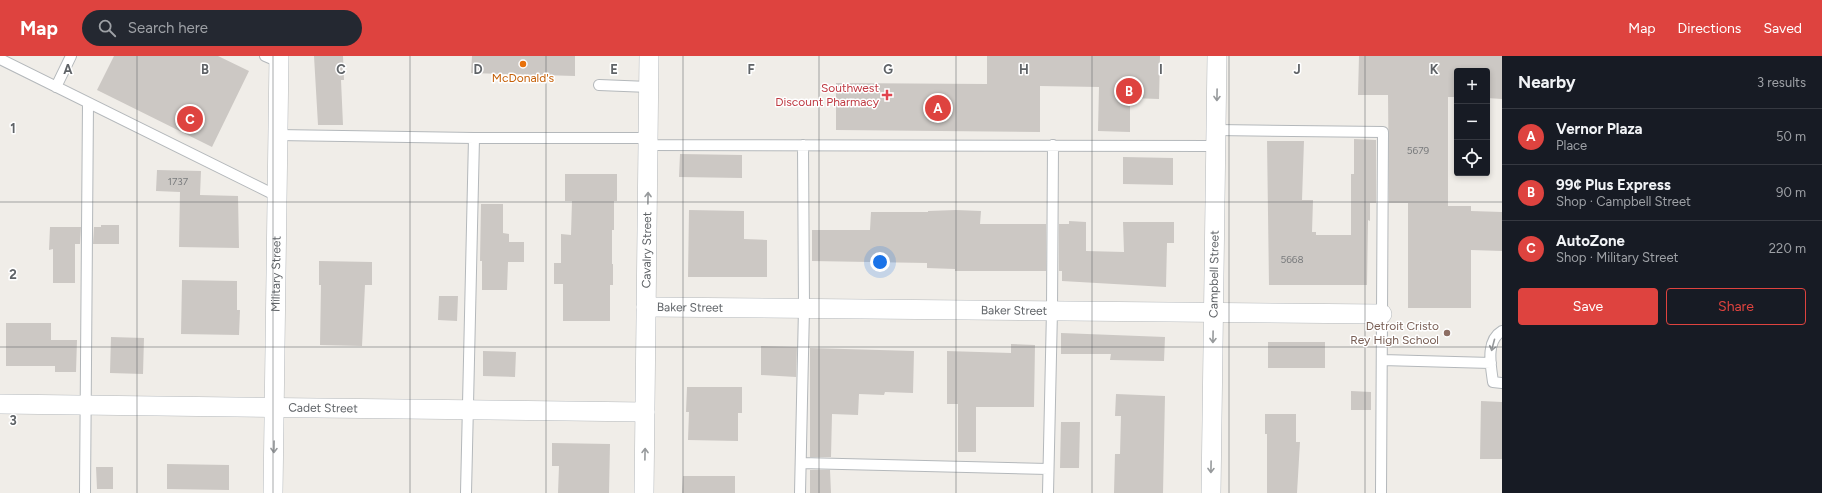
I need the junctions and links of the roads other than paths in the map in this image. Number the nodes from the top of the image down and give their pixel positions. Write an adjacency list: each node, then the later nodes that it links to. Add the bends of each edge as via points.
1 (71, 56): 7 (lane)
2 (649, 56): 8 (street, Cavalry Street)
3 (1217, 56): 12 (street, Campbell Street, one-way to 12)
4 (274, 58): 10 (street, Military Street)
5 (0, 59): 7 (lane)
6 (599, 85): 8 (lane)
7 (56, 87): 9 (lane)
8 (649, 87): 13 (street, Cavalry Street)
9 (88, 103): 16 (lane); 27 (lane)
10 (277, 135): 11 (lane); 16 (street, Military Street)
11 (474, 138): 13 (lane); 29 (lane)
12 (1216, 138): 15 (lane); 20 (street, Campbell Street); 21 (lane, via 1383,132)
13 (648, 141): 14 (lane); 17 (street, Cavalry Street, one-way to 13)
14 (803, 145): 15 (lane); 18 (lane)
15 (1053, 146): 19 (lane)
16 (276, 196): 28 (street, Military Street)
17 (646, 307): 18 (street, Baker Street); 30 (street, Cavalry Street)
18 (804, 308): 19 (street, Baker Street); 31 (lane)
19 (1052, 310): 20 (street, Baker Street); 32 (lane)
20 (1213, 312): 21 (street, Baker Street); 39 (street, Campbell Street, one-way to 39)
21 (1382, 314): 23 (lane)
22 (1502, 331): 24 (lane, one-way to 24, via 1491,344)
23 (1382, 360): 24 (lane); 40 (lane)
24 (1491, 363): 25 (lane, via 1493,382)
25 (1502, 383)
26 (0, 404): 27 (street, Cadet Street)
27 (86, 405): 28 (street, Cadet Street); 33 (lane)
28 (274, 408): 29 (street, Cadet Street); 34 (street, Military Street, one-way to 34)
29 (467, 410): 30 (street, Cadet Street); 35 (lane)
30 (645, 412): 36 (street, Cavalry Street, one-way to 30)
31 (801, 463): 32 (lane); 37 (lane)
32 (1048, 469): 38 (lane)
33 (85, 493)
34 (273, 493)
35 (466, 493)
36 (644, 493)
37 (800, 493)
38 (1048, 493)
39 (1211, 493)
40 (1381, 493)

